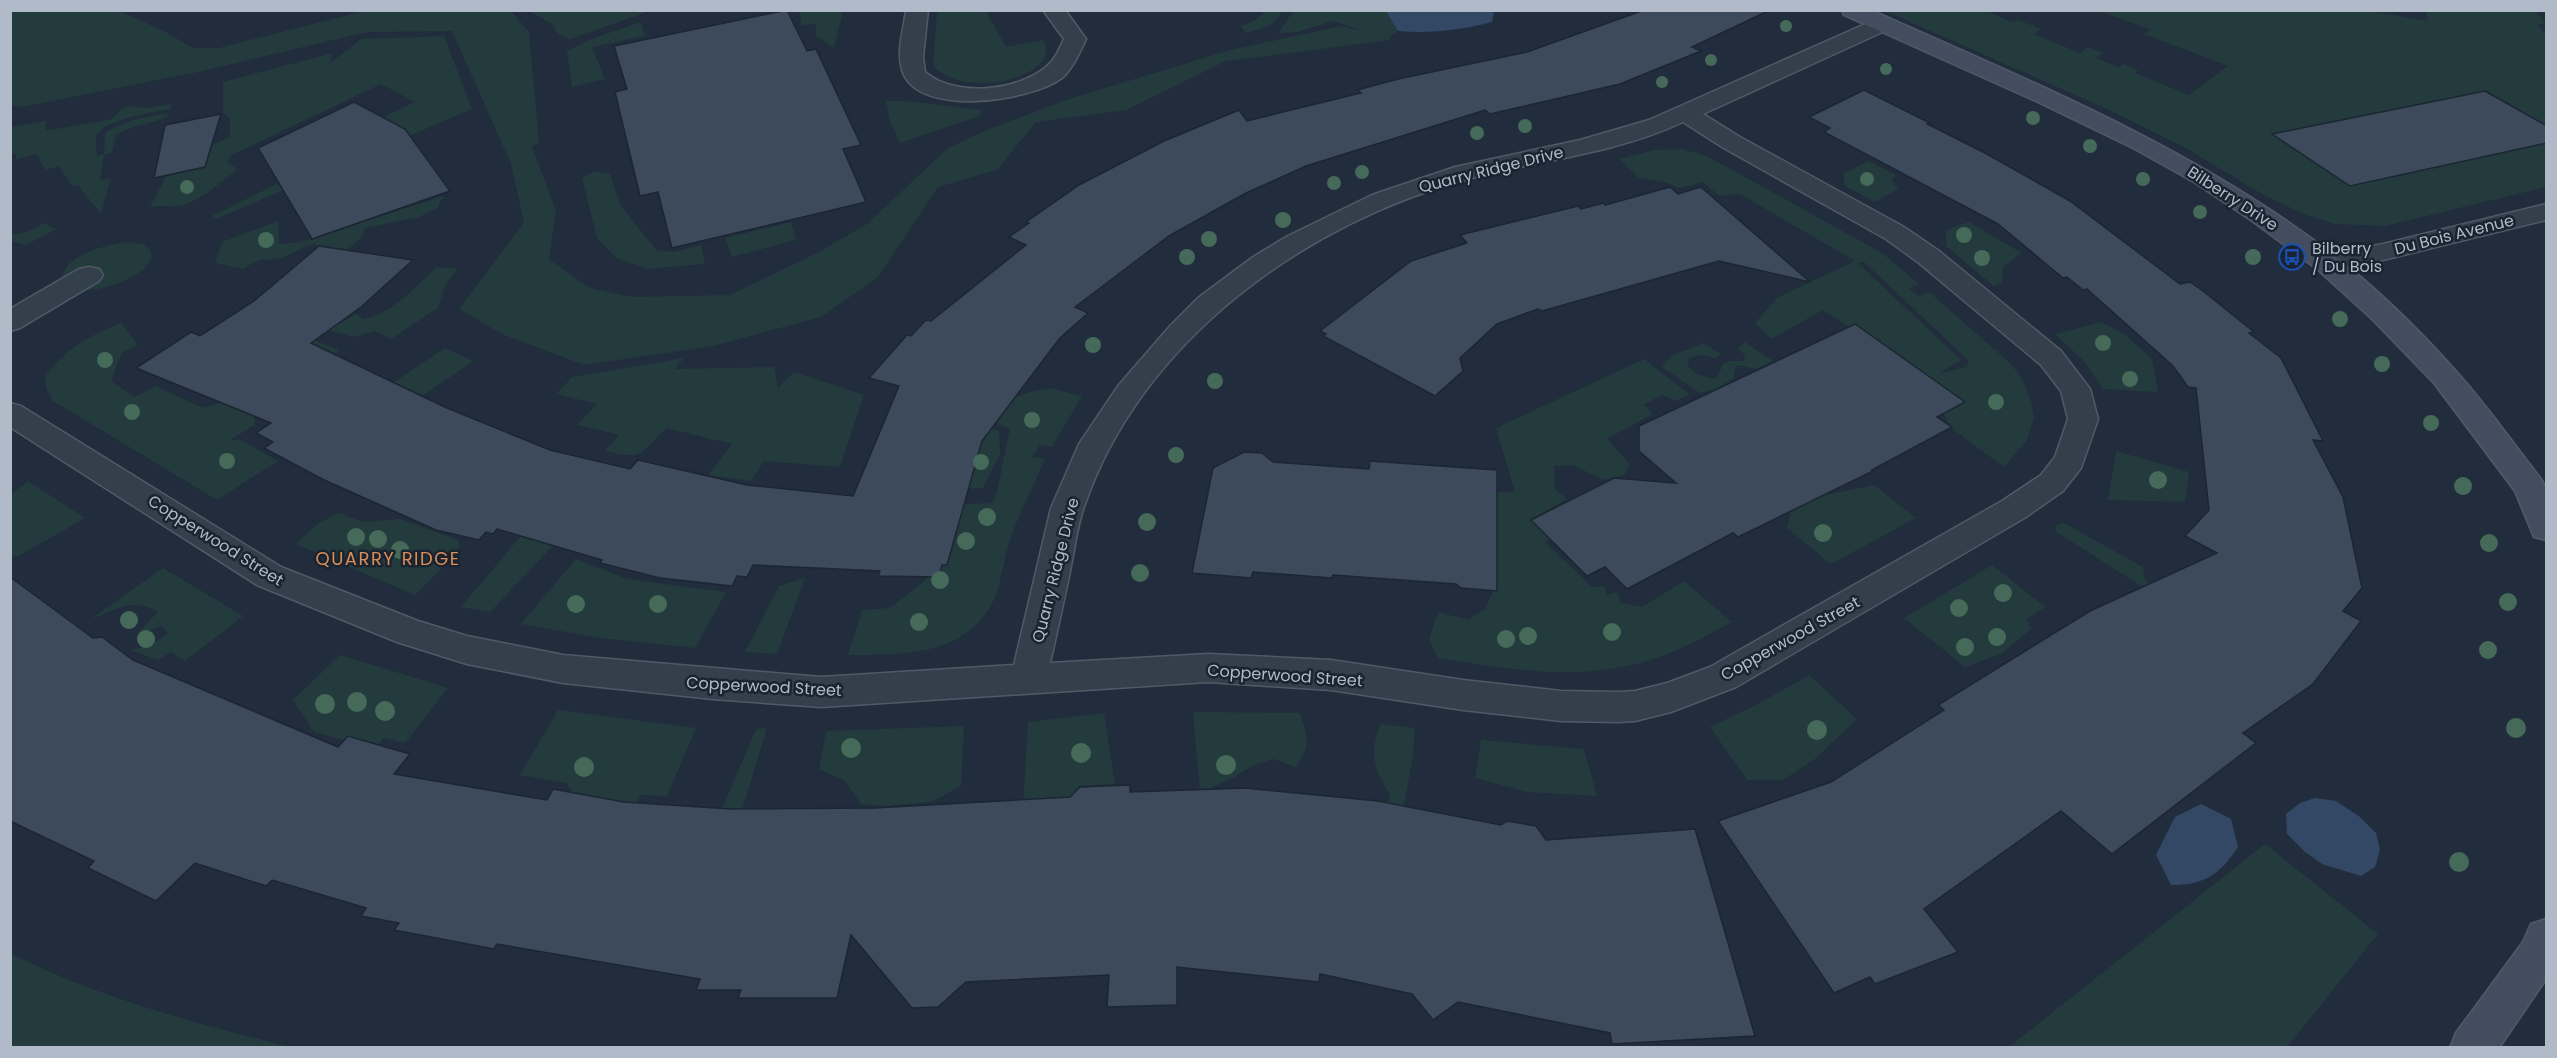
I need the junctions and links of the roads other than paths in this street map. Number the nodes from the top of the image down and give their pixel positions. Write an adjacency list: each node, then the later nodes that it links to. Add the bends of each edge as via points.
1 (917, 10): 2 (street, via 912,69 917,78 939,90 960,94 989,94 1037,81 1063,64 1075,39)
2 (1053, 10)
3 (1852, 10): 4 (street, Bilberry Drive)
4 (1881, 24): 5 (street, Quarry Ridge Drive); 7 (street, Bilberry Drive, via 2144,144 2260,213)
5 (1685, 113): 12 (street, Quarry Ridge Drive, via 1624,136 1464,172 1381,200 1295,243 1208,304 1129,393 1095,444 1067,508); 12 (street, Copperwood Street, via 1895,232 2051,358 2075,389 2083,419 2070,460 2052,483 1723,677 1635,706 1560,706 1331,675 1209,668)
6 (2547, 212): 7 (street, Du Bois Avenue)
7 (2327, 263): 11 (street, Bilberry Drive, via 2445,376 2530,487)
8 (89, 275): 9 (street)
9 (10, 322)
10 (10, 413): 12 (street, Copperwood Street, via 269,576 356,613 467,650 580,672 820,692)
11 (2547, 528)
12 (1029, 679)
13 (2547, 939): 14 (street)
14 (2472, 1047)

